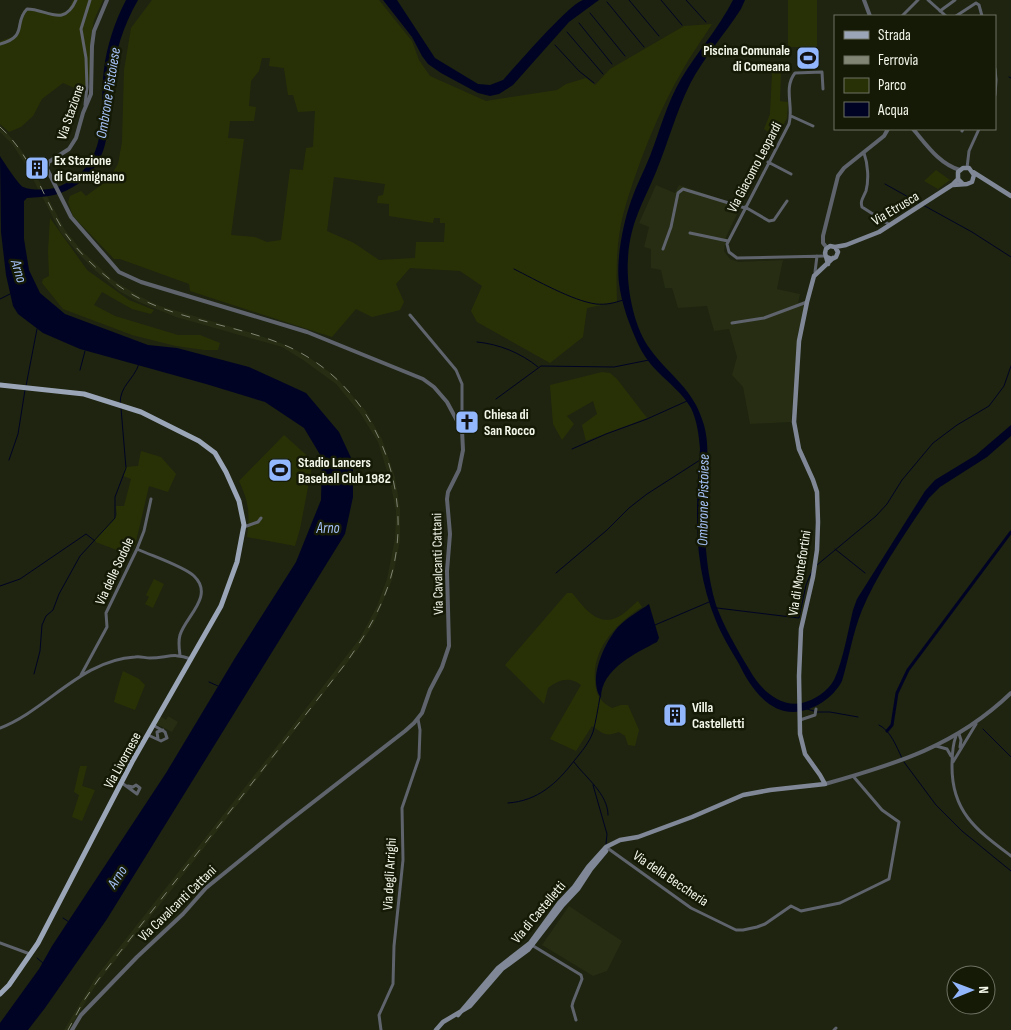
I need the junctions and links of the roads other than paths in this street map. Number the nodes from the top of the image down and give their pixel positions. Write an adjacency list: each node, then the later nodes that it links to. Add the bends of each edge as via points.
1 (76, 0): 14 (street, via 68,12 60,15 28,10 15,37)
2 (90, 0): 16 (street, via 81,30 88,88)
3 (107, 0): 16 (street, Via Stazione, via 94,32 92,94)
4 (864, 0): 9 (street)
5 (918, 0): 10 (street)
6 (928, 0): 8 (street)
7 (956, 0): 8 (street)
8 (940, 11): 11 (street)
9 (870, 15)
10 (903, 15)
11 (944, 15)
12 (957, 15): 13 (street, via 975,3 980,6)
13 (982, 15)
14 (0, 44)
15 (823, 89): 17 (street, Via Giacomo Leopardi, via 822,72 795,73 790,80)
16 (83, 113): 33 (street, Via Stazione, via 70,149 47,165)
17 (790, 116): 18 (street); 23 (street, Via Giacomo Leopardi, via 789,124)
18 (813, 126)
19 (887, 130): 22 (street, Via di Montefortini)
20 (914, 130): 25 (street, via 938,158)
21 (978, 130): 24 (street, via 970,147)
22 (864, 153): 37 (street, via 867,184 862,207); 42 (street, Via di Montefortini, via 844,168 837,178 823,238)
23 (768, 162): 27 (street); 36 (street, Via Giacomo Leopardi)
24 (967, 168): 25 (main road); 26 (main road)
25 (960, 170): 30 (main road)
26 (972, 172): 28 (main road); 29 (main road)
27 (791, 174)
28 (974, 178): 29 (main road); 31 (main road, via 969,184)
29 (984, 178): 34 (main road)
30 (958, 179): 31 (main road); 32 (main road, Via Etrusca)
31 (962, 184): 32 (main road, Via Etrusca)
32 (952, 185): 37 (main road, Via Etrusca)
33 (56, 190): 49 (street, Via Cavalcanti Cattani, via 71,217 119,272 307,332 423,379 434,386 447,402)
34 (1011, 196)
35 (787, 201): 36 (street, via 774,220 769,221)
36 (745, 208): 39 (street, Via Giacomo Leopardi); 40 (street, via 683,189 678,193)
37 (891, 225): 41 (main road, Via Etrusca)
38 (690, 233): 39 (street)
39 (728, 241): 43 (street, via 729,252 737,258)
40 (663, 250)
41 (836, 250): 42 (main road, via 837,255); 42 (main road, via 832,246)
42 (828, 254): 43 (street); 45 (main road, Via di Montefortini, via 827,265 814,276)
43 (818, 256): 44 (street)
44 (815, 272)
45 (808, 302): 47 (street, via 761,318); 61 (main road, Via di Montefortini, via 798,349 794,431 817,492 818,522 813,577 801,629)
46 (410, 315): 49 (street, via 456,370 462,384)
47 (732, 323)
48 (0, 385): 52 (main road, Via Livornese, via 75,392 158,419 208,447 218,458)
49 (462, 430): 62 (street, Via Cavalcanti Cattani, via 462,460 447,499 450,534 447,571 449,646)
50 (151, 499): 55 (street, Via delle Sodole)
51 (262, 518): 53 (street)
52 (244, 519): 53 (street); 54 (main road, Via Livornese)
53 (251, 523): 54 (street)
54 (244, 528): 57 (main road, Via Livornese, via 221,606)
55 (137, 549): 56 (street, via 186,571 198,582 201,597 180,635); 58 (street, Via delle Sodole, via 106,613 107,627)
56 (180, 655): 57 (street); 58 (street, via 124,658)
57 (191, 659): 64 (main road, Via Livornese)
58 (80, 676): 65 (street, via 25,715)
59 (1011, 693): 63 (street)
60 (816, 709): 61 (street, via 815,715)
61 (800, 718): 75 (main road, Via di Montefortini, via 805,754)
62 (418, 719): 84 (street, Via Cavalcanti Cattani, via 210,884 81,1015); 85 (street, Via degli Arrighi, via 419,758 402,808 403,860 393,984 379,1015)
63 (976, 724): 68 (street); 71 (street)
64 (153, 726): 66 (street); 67 (main road, Via Livornese)
65 (0, 728)
66 (163, 731): 69 (street, via 156,733); 69 (street, via 167,738)
67 (148, 734): 69 (street); 74 (main road, Via Livornese)
68 (957, 735): 70 (street); 71 (street, via 961,740); 72 (street)
69 (159, 740)
70 (936, 746): 72 (street, via 949,751); 73 (street, via 897,763)
71 (959, 750): 72 (street)
72 (952, 763): 78 (street, via 954,786 966,817 977,830)
73 (853, 776): 75 (street); 77 (street, Via della Beccheria, via 882,810 899,822 889,879 840,904 801,910 791,906 765,924 736,930 691,908)
74 (122, 783): 76 (street); 81 (main road, Via Livornese)
75 (825, 784): 77 (main road, Via di Castelletti, via 744,796)
76 (128, 786)
77 (607, 848): 80 (main road, Via di Castelletti, via 588,866)
78 (1011, 856)
79 (0, 943): 81 (street)
80 (531, 945): 83 (street, via 581,975 572,1006); 86 (main road, Via di Castelletti, via 523,956 502,970 470,1006)
81 (31, 954): 82 (main road, Via Livornese)
82 (0, 994)
83 (576, 1020)
84 (72, 1030)
85 (381, 1030)
86 (436, 1030)

